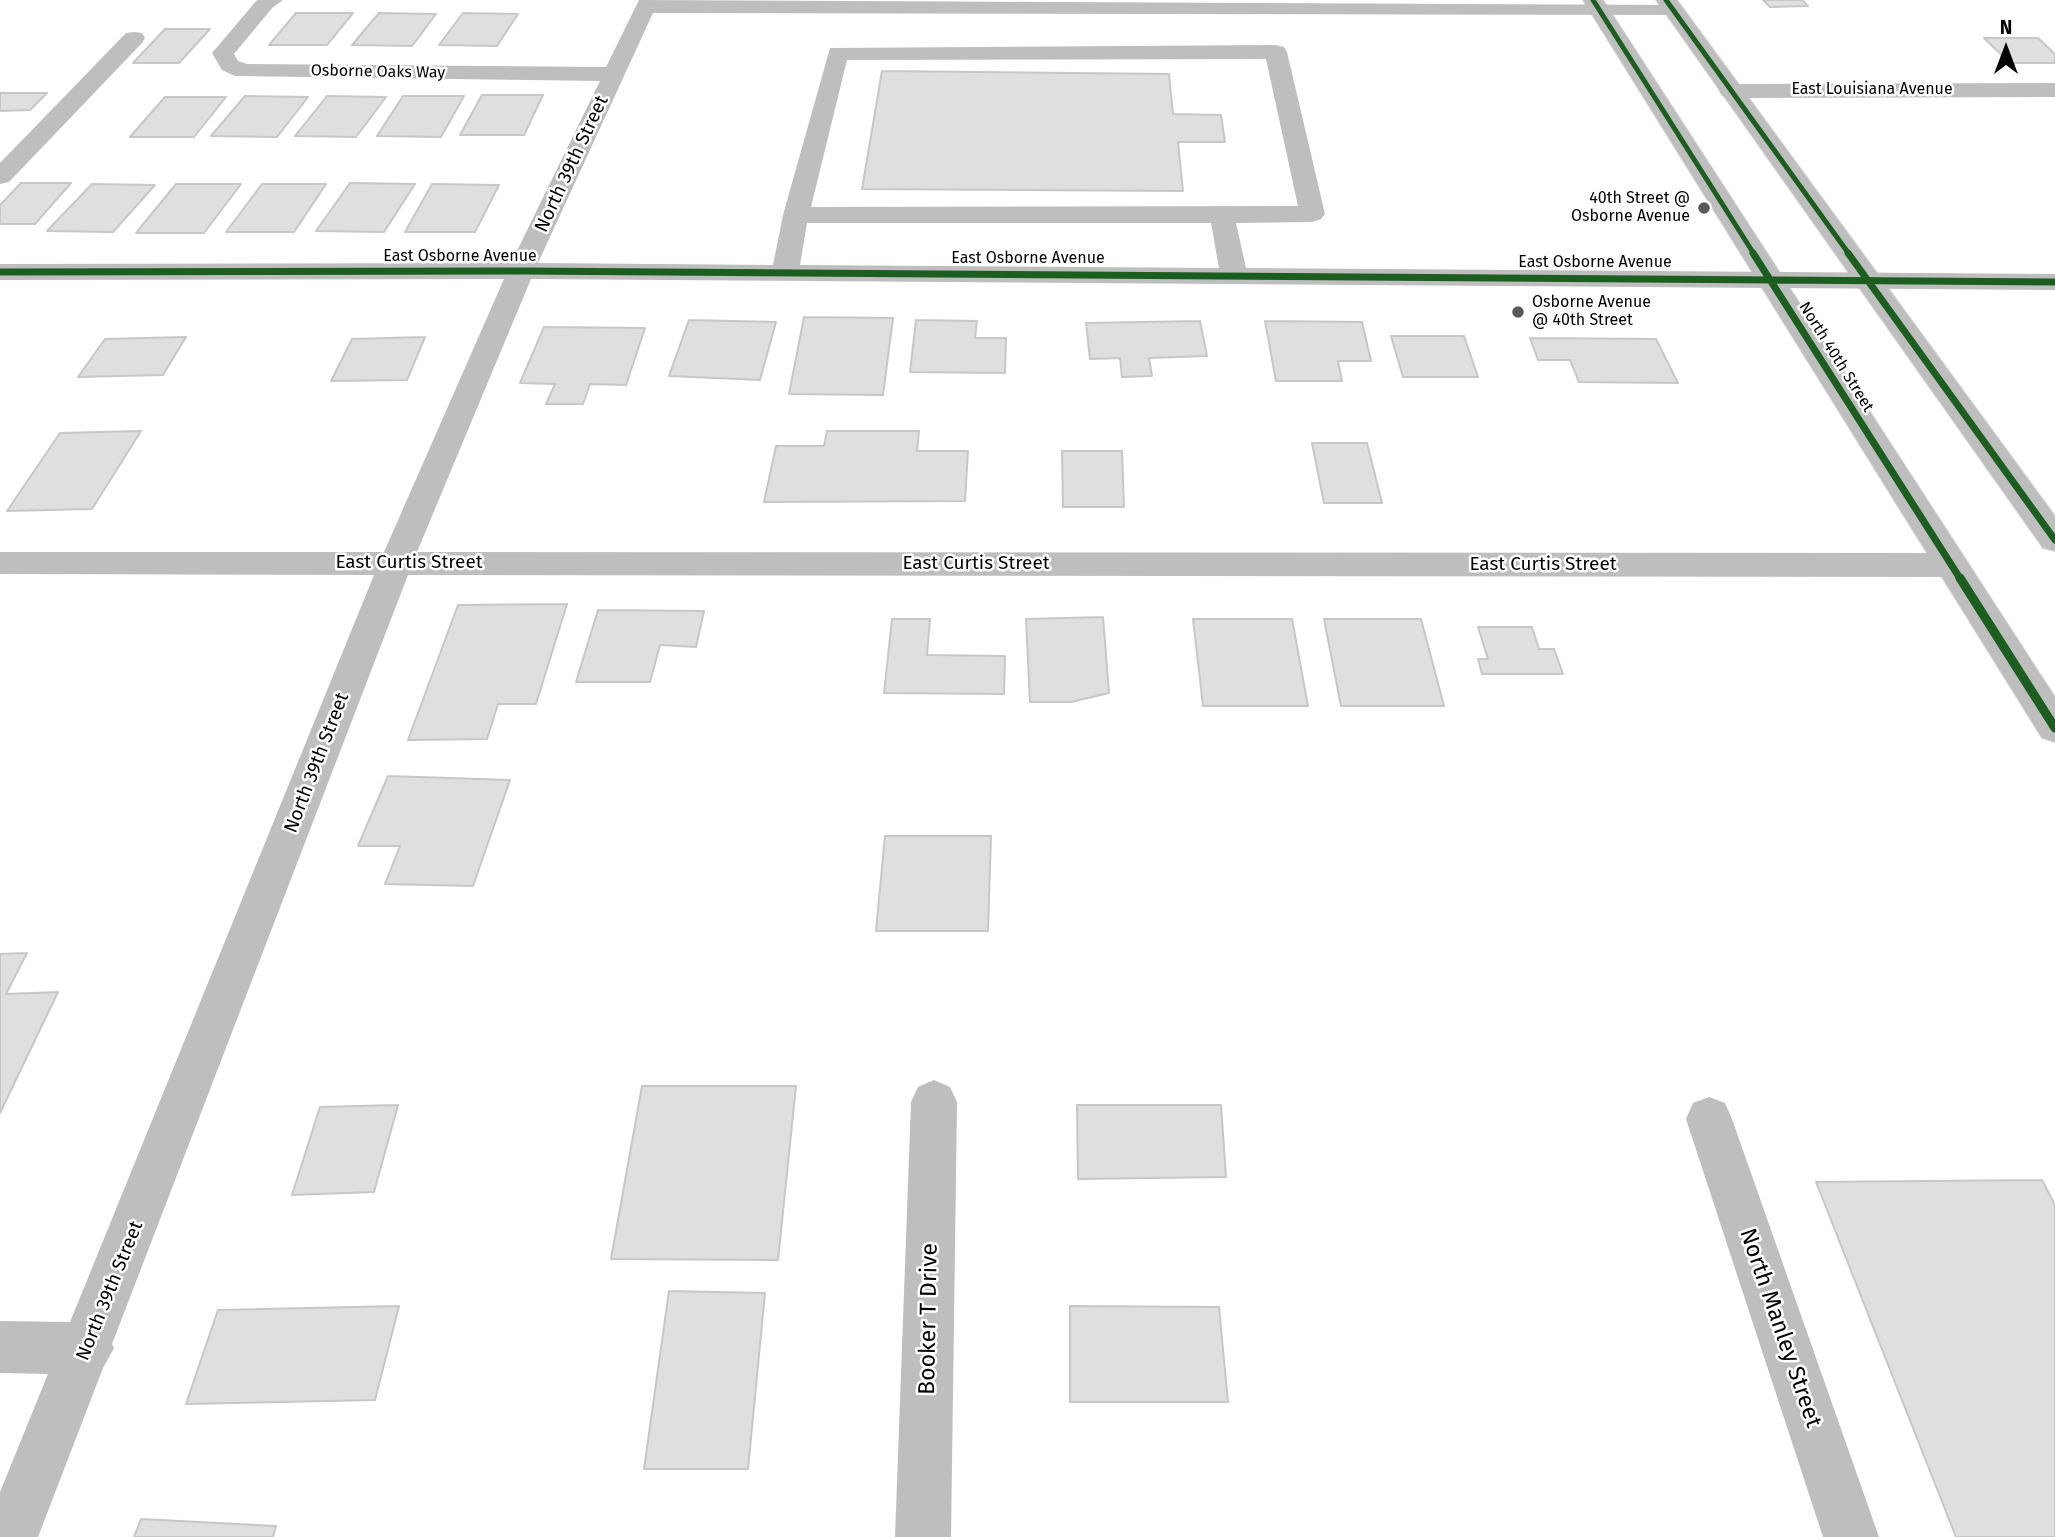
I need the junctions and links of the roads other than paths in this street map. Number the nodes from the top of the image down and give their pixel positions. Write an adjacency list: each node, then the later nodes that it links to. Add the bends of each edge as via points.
1 (274, 0): 6 (street, Osborne Oaks Way, via 266,3 223,53 230,65 243,71)
2 (648, 4): 3 (street); 6 (street, North 39th Street)
3 (1596, 5): 4 (street); 16 (street, North 40th Street)
4 (1670, 5): 8 (street)
5 (134, 38): 9 (street)
6 (615, 74): 12 (street, North 39th Street)
7 (2055, 90): 8 (street, East Louisiana Avenue)
8 (1730, 91): 17 (street)
9 (0, 177)
10 (796, 215): 11 (street); 11 (street, via 838,53 1276,52 1312,214); 14 (street)
11 (1223, 215): 15 (street)
12 (521, 271): 13 (street, East Osborne Avenue); 14 (street, East Osborne Avenue); 21 (street, North 39th Street)
13 (0, 272)
14 (785, 272): 15 (street, East Osborne Avenue)
15 (1234, 274): 16 (street, East Osborne Avenue)
16 (1770, 279): 17 (street, East Osborne Avenue); 22 (street, North 40th Street)
17 (1867, 280): 18 (street, East Osborne Avenue); 19 (street)
18 (2055, 282)
19 (2055, 540)
20 (0, 563): 21 (street, East Curtis Street)
21 (396, 563): 22 (street, East Curtis Street); 27 (street, North 39th Street)
22 (1951, 565): 23 (street, North 40th Street)
23 (2055, 728)
24 (934, 1102): 29 (street, Booker T Drive)
25 (1710, 1119): 30 (street, North Manley Street)
26 (0, 1347): 27 (street)
27 (88, 1348): 28 (street, North 39th Street)
28 (10, 1537)
29 (923, 1537)
30 (1851, 1537)

